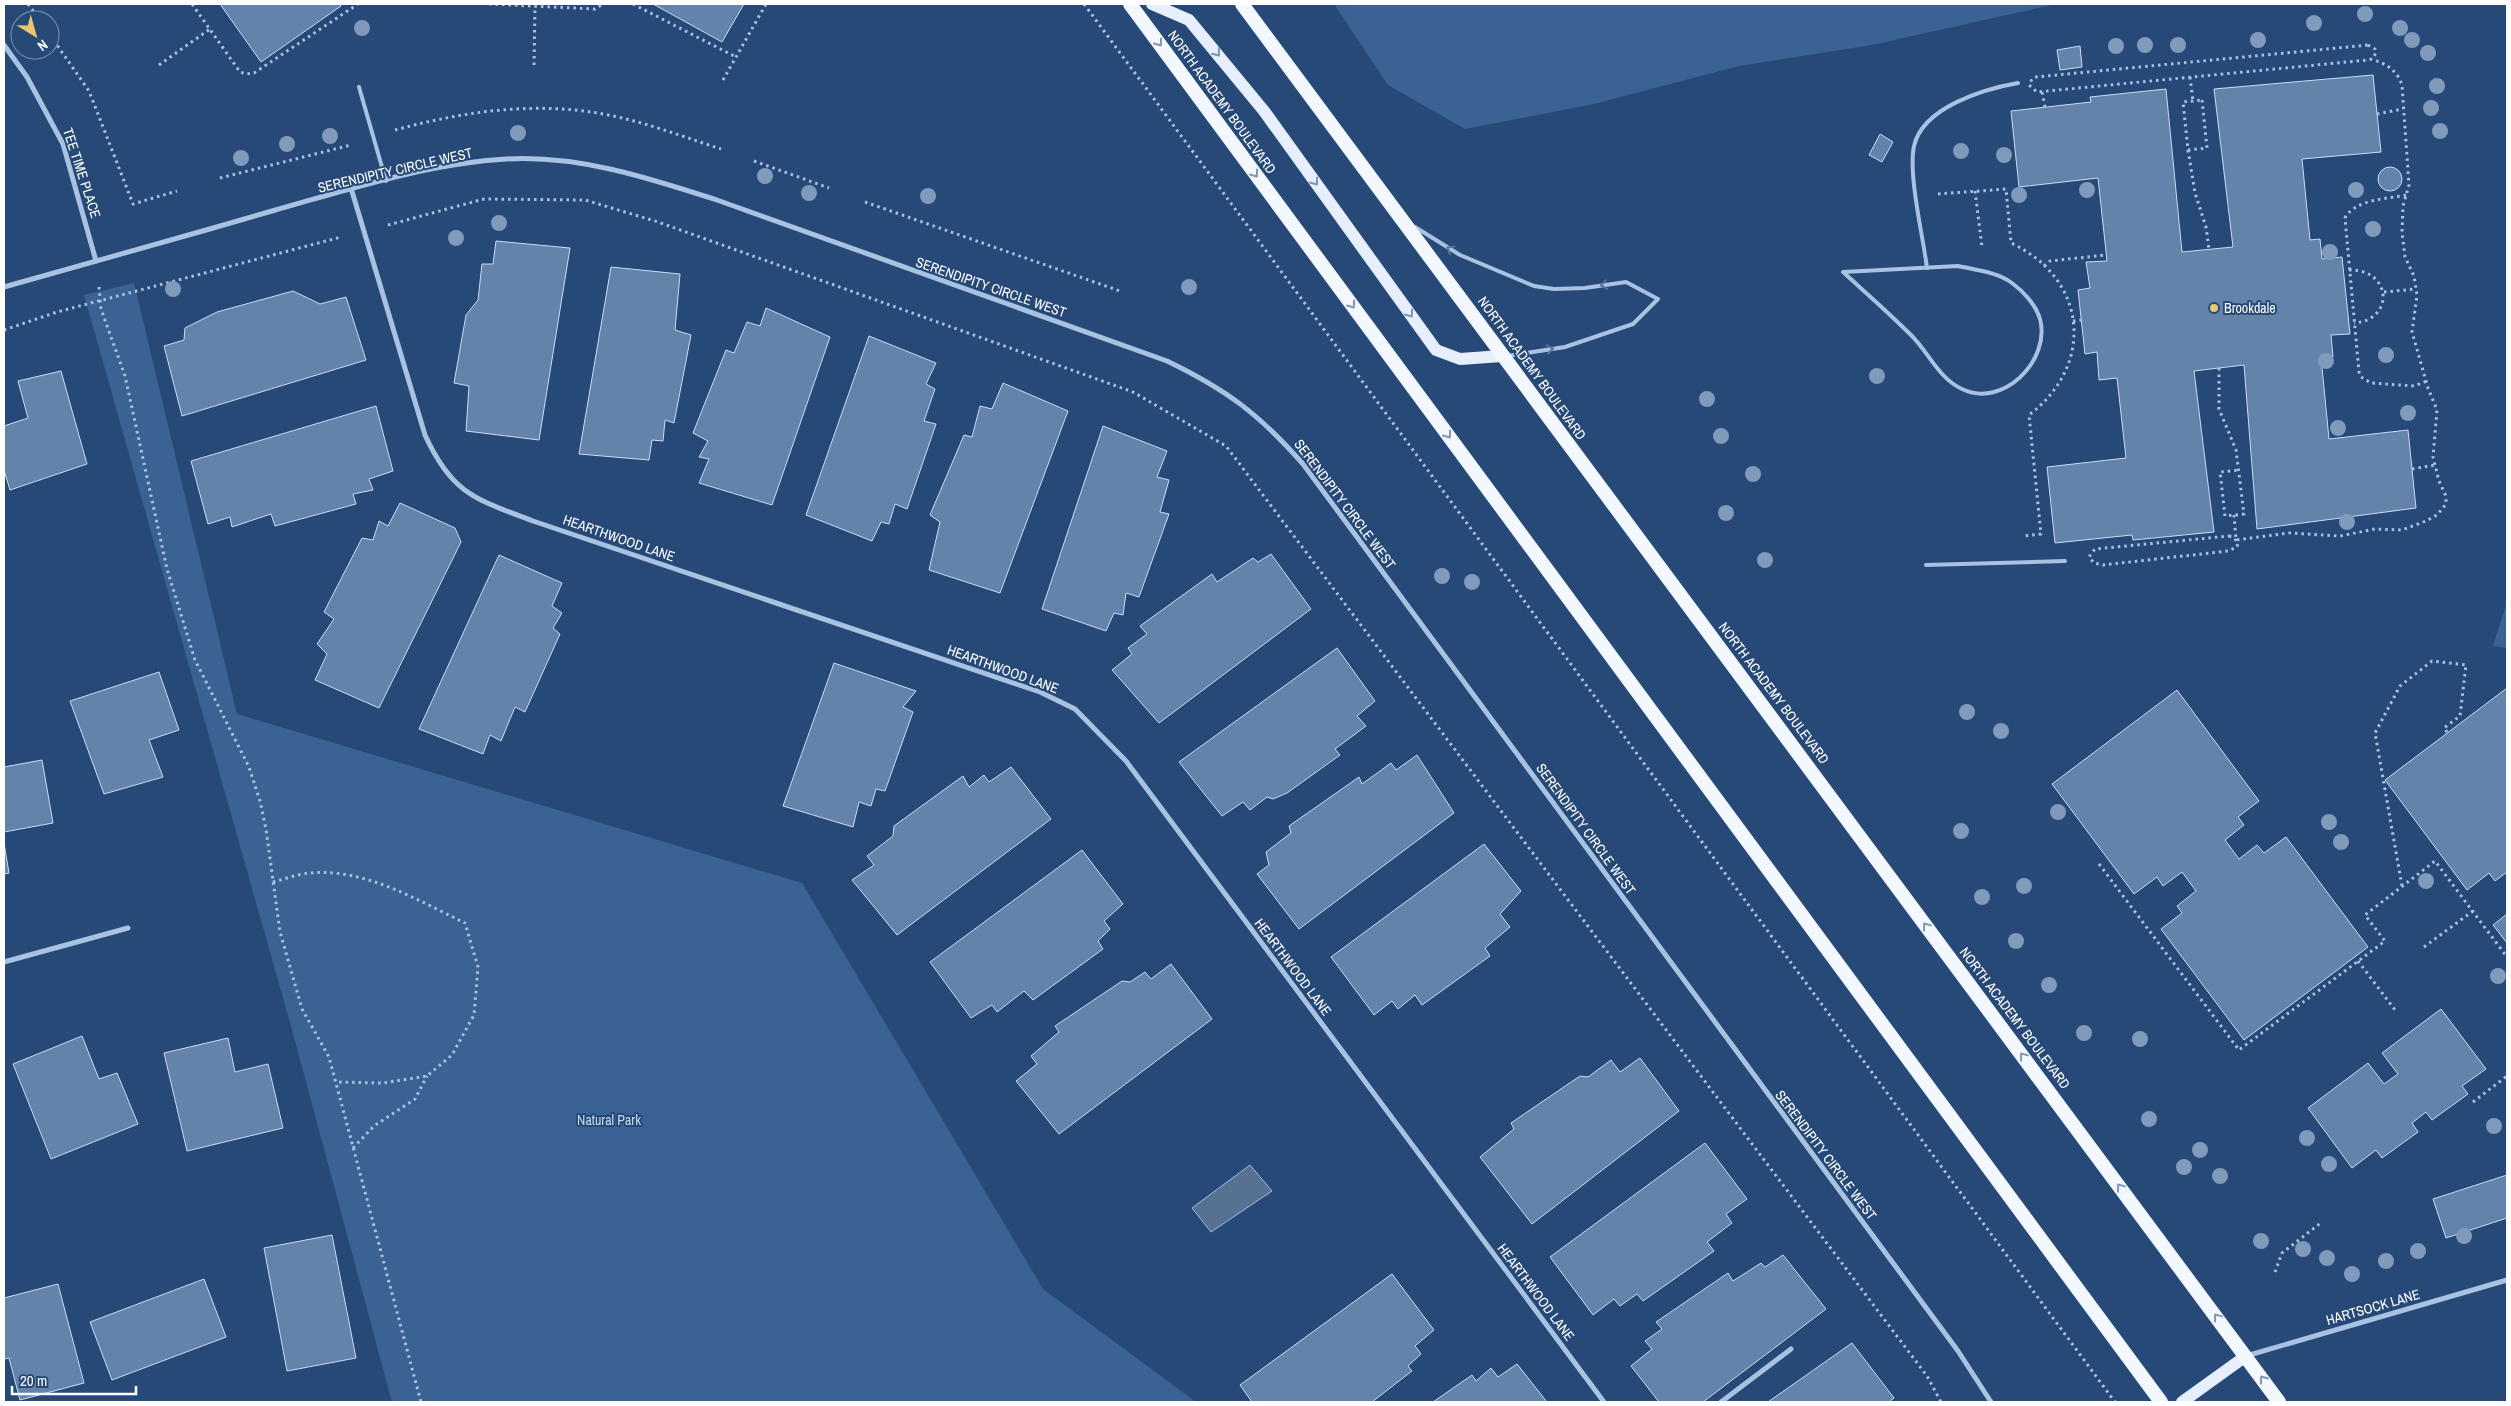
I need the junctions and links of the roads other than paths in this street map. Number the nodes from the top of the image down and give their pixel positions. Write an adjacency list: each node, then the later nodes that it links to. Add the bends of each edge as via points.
1 (1130, 4): 24 (highway, NORTH ACADEMY BOULEVARD, one-way to 24)
2 (1152, 4): 13 (main road, one-way to 13, via 1189,20 1214,50 1264,111 1436,350 1460,359)
3 (1242, 4): 9 (highway, NORTH ACADEMY BOULEVARD)
4 (4, 45): 10 (street, TEE TIME PLACE, via 27,77 63,144)
5 (2018, 83): 11 (lane, via 1974,93 1956,101 1938,114 1914,143 1913,174)
6 (359, 87): 7 (lane)
7 (386, 180): 8 (street, SERENDIPITY CIRCLE WEST); 23 (street, SERENDIPITY CIRCLE WEST, via 455,164 508,159 554,160 653,179 1167,361 1204,379 1245,405 1303,464 1958,1351)
8 (351, 188): 10 (street, SERENDIPITY CIRCLE WEST); 21 (street, HEARTHWOOD LANE, via 425,434 438,462 460,488 491,505 1040,692 1075,709 1132,769)
9 (1406, 222): 13 (highway, NORTH ACADEMY BOULEVARD); 13 (lane, one-way to 9, via 1590,340 1633,324 1658,299 1626,282 1585,288 1534,286 1460,255)
10 (96, 262): 12 (street, SERENDIPITY CIRCLE WEST)
11 (1928, 268): 11 (lane, via 1844,272 1912,336 1947,379 1962,390 1987,394 2007,388 2038,356 2040,318 2028,298 2011,282 1985,272 1958,266)
12 (4, 287)
13 (1502, 356): 20 (highway, NORTH ACADEMY BOULEVARD, one-way to 13)
14 (2065, 561): 15 (lane)
15 (1926, 566)
16 (128, 928): 17 (street)
17 (4, 962)
18 (2507, 1280): 20 (street, HARTSOCK LANE)
19 (1791, 1349): 22 (street)
20 (2246, 1356): 25 (main road); 26 (highway, NORTH ACADEMY BOULEVARD, one-way to 20)
21 (1604, 1402)
22 (1721, 1402)
23 (1991, 1402)
24 (2161, 1402)
25 (2182, 1402)
26 (2279, 1402)

